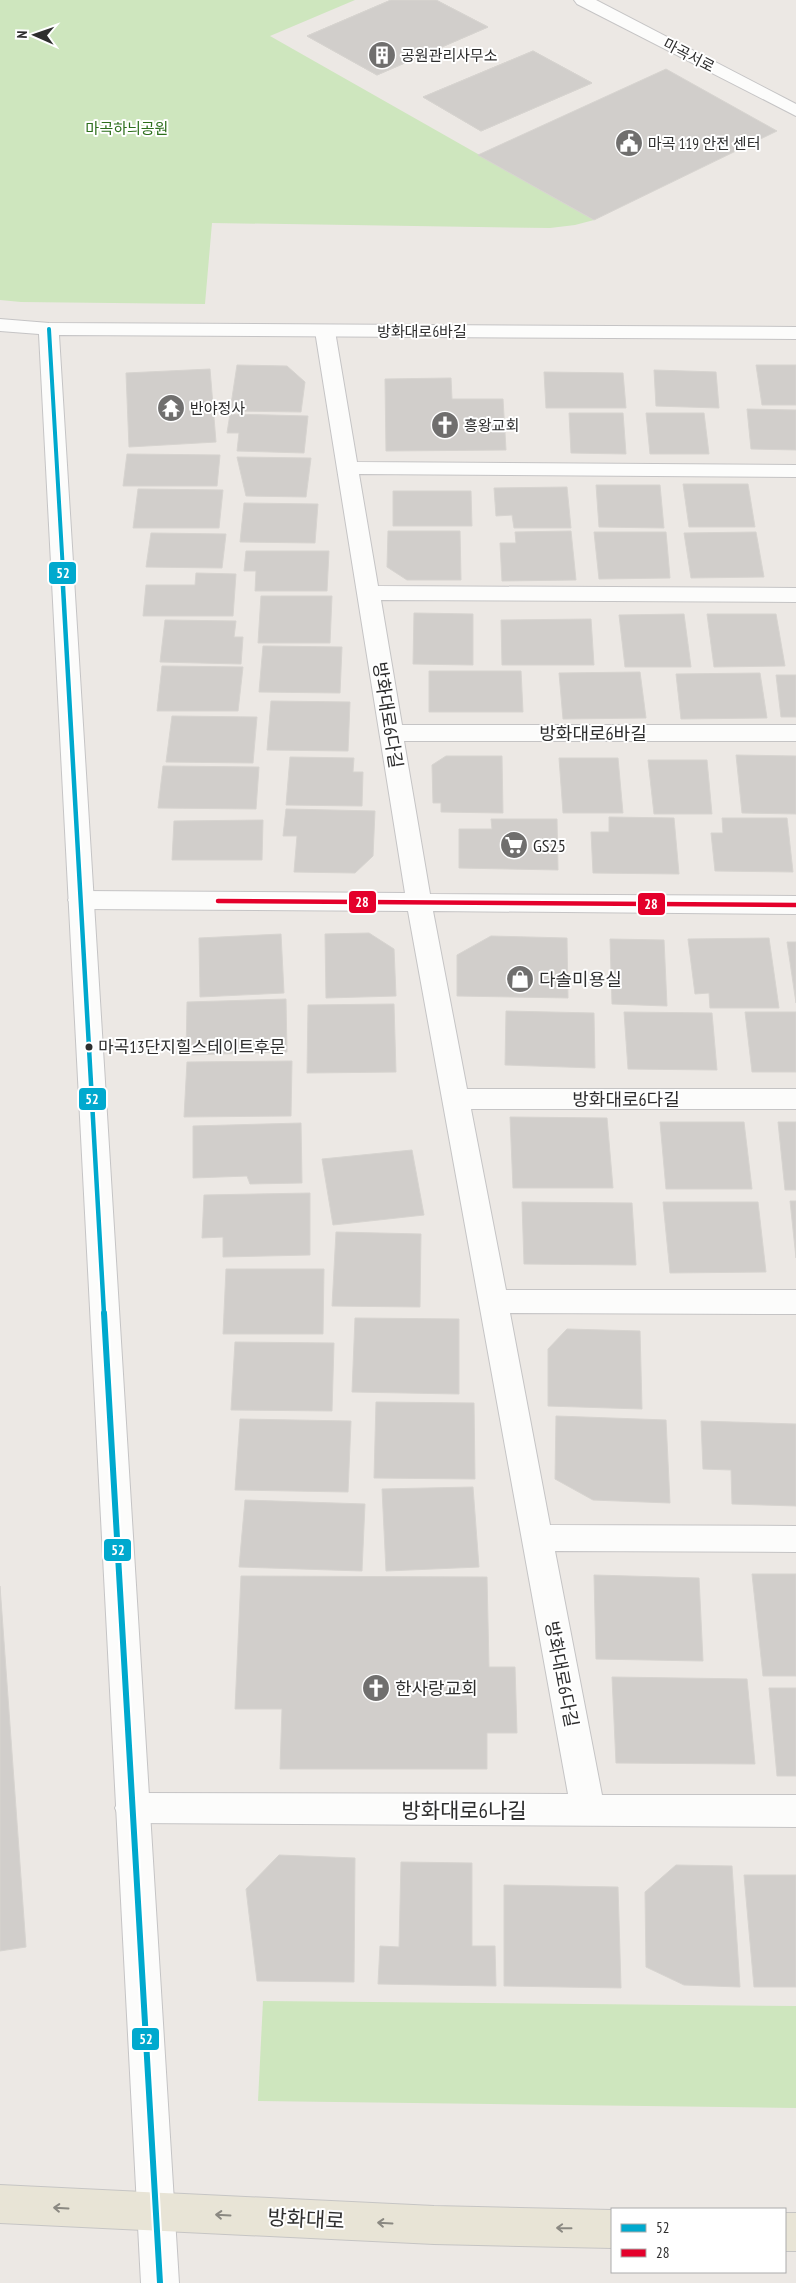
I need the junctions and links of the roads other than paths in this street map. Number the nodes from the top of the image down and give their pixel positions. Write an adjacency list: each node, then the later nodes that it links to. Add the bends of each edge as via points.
1 (583, 0): 2 (street, 마곡서로)
2 (796, 111)
3 (0, 325): 4 (street, 방화대로6바길)
4 (49, 329): 5 (street, 방화대로6바길); 13 (street)
5 (325, 331): 6 (street, 방화대로6바길); 7 (street, 방화대로6다길)
6 (796, 333)
7 (347, 468): 8 (street); 9 (street, 방화대로6다길)
8 (796, 471)
9 (368, 593): 10 (street); 11 (street, 방화대로6다길)
10 (796, 596)
11 (390, 733): 12 (street, 방화대로6바길); 14 (street, 방화대로6다길)
12 (796, 733)
13 (81, 900): 14 (street); 22 (street)
14 (419, 902): 15 (street); 16 (street, 방화대로6다길)
15 (796, 906)
16 (455, 1099): 17 (street, 방화대로6다길); 18 (street, 방화대로6다길)
17 (796, 1099)
18 (493, 1301): 19 (street); 20 (street, 방화대로6다길)
19 (796, 1302)
20 (537, 1538): 21 (street); 23 (street, 방화대로6다길)
21 (796, 1538)
22 (132, 1808): 23 (street, 방화대로6나길); 26 (street)
23 (588, 1810): 24 (street, 방화대로6나길)
24 (796, 1811)
25 (0, 2204): 26 (main road, 방화대로, one-way to 25)
26 (157, 2212): 27 (main road, 방화대로, one-way to 26, via 434,2225); 28 (street)
27 (611, 2229)
28 (160, 2283)

